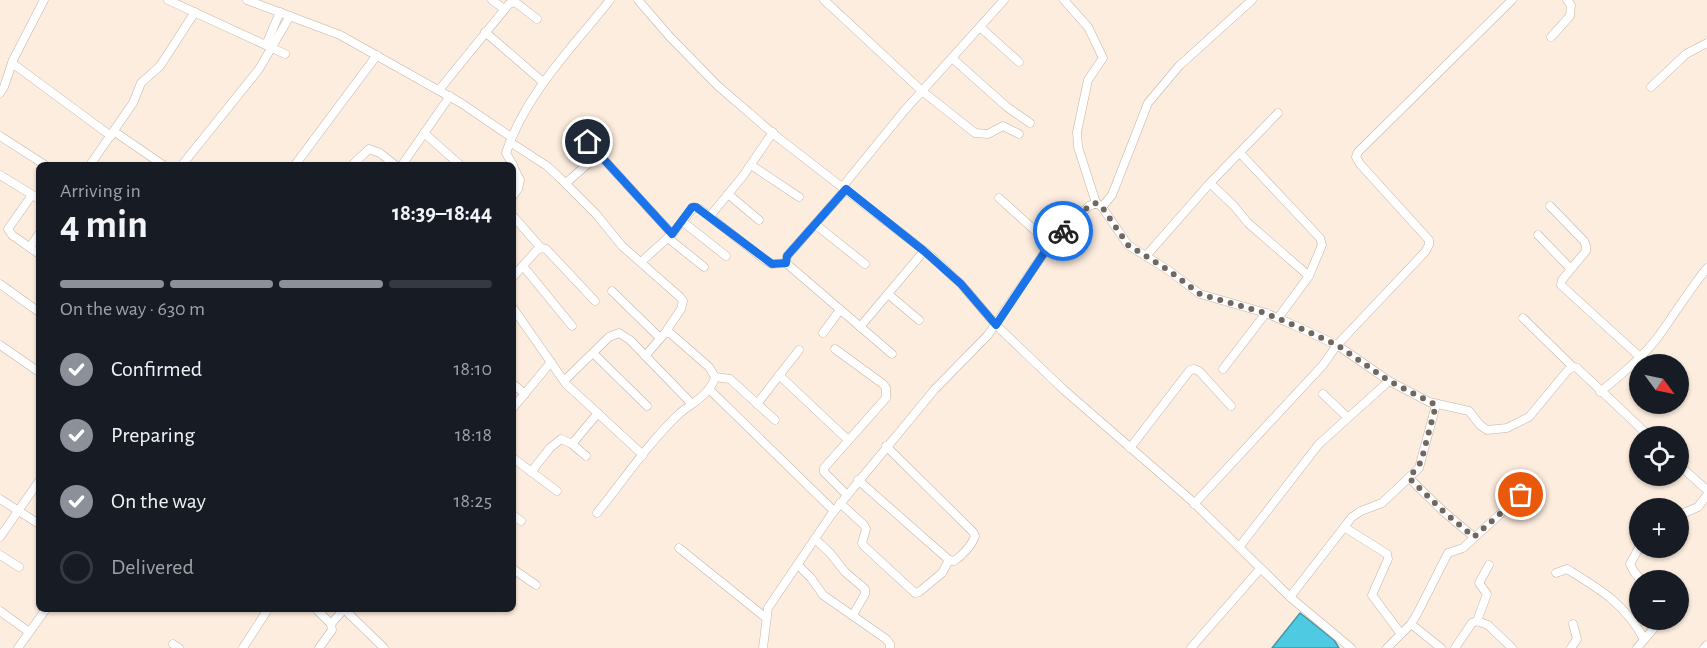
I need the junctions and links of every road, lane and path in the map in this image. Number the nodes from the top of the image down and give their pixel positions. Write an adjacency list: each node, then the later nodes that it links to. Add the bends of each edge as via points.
1 (44, 0): 27 (street)
2 (168, 0): 14 (street)
3 (247, 0): 15 (street)
4 (492, 0): 13 (street)
5 (610, 0): 28 (street)
6 (638, 0): 36 (street, via 718,86)
7 (824, 0): 31 (street)
8 (1064, 0): 66 (street, via 1088,27 1103,58 1088,80 1077,132 1078,147)
9 (1252, 0): 66 (street, via 1179,66 1148,103 1112,195)
10 (1512, 0): 109 (street, via 1358,152 1360,164 1425,235 1429,245)
11 (1567, 0): 20 (street, via 1571,5 1570,16)
12 (1003, 1): 18 (street)
13 (504, 9): 17 (street, via 515,2); 19 (street)
14 (195, 12): 22 (street); 38 (street, via 160,66 141,83 133,104)
15 (280, 12): 16 (street); 22 (street)
16 (290, 16): 22 (street); 24 (street, via 340,35)
17 (537, 19)
18 (980, 27): 25 (street); 26 (street)
19 (485, 32): 28 (street); 30 (street)
20 (1551, 37)
21 (1707, 43): 29 (street, via 1686,54)
22 (269, 46): 23 (street); 48 (street, via 227,110)
23 (285, 54)
24 (377, 55): 30 (street); 49 (street)
25 (952, 58): 31 (street); 35 (street)
26 (1019, 62)
27 (12, 63): 32 (street); 38 (street)
28 (543, 82): 41 (street)
29 (1651, 87)
30 (439, 90): 33 (street)
31 (922, 91): 39 (street, via 975,133 988,134 1003,126); 60 (street)
32 (0, 93)
33 (450, 96): 37 (street); 41 (street)
34 (1278, 113): 43 (street)
35 (1030, 123)
36 (773, 132): 55 (street); 60 (street)
37 (424, 133): 52 (street); 53 (street)
38 (113, 134): 46 (street); 47 (street)
39 (1019, 134)
40 (0, 136): 45 (street)
41 (511, 140): 54 (street, via 506,153); 58 (street)
42 (588, 142): 44 (street)
43 (1240, 153): 59 (street); 91 (street, via 1320,238 1321,250)
44 (599, 154): 58 (street); 74 (street)
45 (40, 162)
46 (92, 162)
47 (158, 162)
48 (184, 162)
49 (297, 162)
50 (355, 162): 51 (street, via 369,149)
51 (391, 162)
52 (404, 162)
53 (457, 162)
54 (511, 162)
55 (750, 165): 62 (street); 64 (street)
56 (516, 171): 61 (street, via 520,180)
57 (0, 175): 63 (street)
58 (566, 183): 83 (street)
59 (1210, 183): 82 (street); 91 (street, via 1248,223)
60 (844, 188): 72 (street); 79 (street)
61 (516, 192)
62 (728, 194): 68 (street); 70 (street)
63 (35, 197): 77 (street, via 8,229)
64 (799, 197)
65 (999, 198): 76 (street)
66 (1099, 205): 76 (street, via 1089,206); 82 (street, via 1128,245)
67 (1550, 206): 89 (street, via 1587,246)
68 (710, 216): 71 (street, via 694,207); 84 (street, via 765,260)
69 (516, 219): 78 (street)
70 (759, 220)
71 (682, 222): 74 (street); 81 (street)
72 (816, 225): 84 (street, via 787,256); 85 (street)
73 (1538, 235): 89 (street)
74 (670, 236): 83 (street); 87 (street)
75 (36, 238): 77 (street)
76 (1050, 244): 103 (street)
77 (30, 247): 80 (street)
78 (541, 248): 86 (street); 95 (street, via 555,256)
79 (924, 251): 94 (street); 103 (street, via 961,284)
80 (36, 252)
81 (726, 256)
82 (1146, 256): 99 (street, via 1200,294)
83 (641, 262): 107 (street, via 683,302)
84 (786, 263): 97 (street)
85 (865, 264)
86 (523, 266): 90 (street); 104 (street)
87 (704, 267)
88 (1707, 268): 115 (street)
89 (1571, 269): 114 (street, via 1562,280 1564,290)
90 (516, 274)
91 (1310, 276): 100 (street)
92 (0, 284): 96 (street)
93 (612, 291): 107 (street)
94 (888, 294): 102 (street); 105 (street)
95 (595, 301)
96 (36, 310)
97 (840, 310): 105 (street); 106 (street)
98 (516, 312): 117 (street)
99 (1266, 313): 100 (street); 120 (street)
100 (1278, 318): 109 (street)
101 (1523, 318): 118 (street)
102 (919, 320)
103 (996, 325): 143 (street); 144 (street)
104 (572, 326)
105 (861, 327): 113 (street)
106 (823, 333)
107 (662, 336): 116 (street); 123 (street, via 676,336)
108 (0, 345): 121 (street)
109 (1337, 345): 125 (street); 160 (street)
110 (835, 349): 141 (street, via 883,384 887,392 886,398)
111 (799, 350): 122 (street)
112 (593, 353): 116 (street, via 619,333); 124 (street); 135 (street)
113 (891, 354)
114 (1637, 354)
115 (1643, 354)
116 (645, 356): 132 (street)
117 (551, 362): 124 (street); 129 (street)
118 (1573, 367): 128 (street); 134 (street, via 1530,417 1508,428 1487,430 1469,411)
119 (1629, 367): 128 (street)
120 (1223, 369)
121 (36, 370)
122 (779, 375): 133 (street); 141 (street)
123 (715, 377): 127 (street); 133 (street, via 730,379)
124 (564, 381): 137 (street)
125 (1389, 381): 134 (street); 138 (street)
126 (516, 386): 129 (street)
127 (709, 389): 132 (street); 162 (street)
128 (1600, 392): 140 (street)
129 (525, 394): 131 (street)
130 (1323, 394): 138 (street)
131 (516, 404)
132 (692, 404): 145 (street)
133 (757, 404): 139 (street)
134 (1436, 405): 150 (street, via 1421,462)
135 (646, 406)
136 (1231, 406): 144 (street, via 1199,371 1190,370)
137 (598, 413): 142 (street); 145 (street)
138 (1347, 417): 172 (street, via 1319,444)
139 (775, 420)
140 (1638, 426)
141 (848, 440): 155 (street, via 824,472)
142 (572, 444): 146 (street); 148 (street, via 557,441)
143 (886, 446): 151 (street); 175 (street, via 973,531 974,540 958,558)
144 (1130, 448): 160 (street)
145 (643, 455): 164 (street)
146 (586, 456)
147 (516, 460): 148 (street)
148 (531, 472): 154 (street)
149 (1689, 474): 153 (street)
150 (1409, 478): 168 (street, via 1382,503 1356,513); 170 (street)
151 (858, 480): 155 (street); 175 (street)
152 (36, 486): 161 (street)
153 (1707, 490)
154 (557, 491)
155 (847, 495): 159 (street)
156 (1521, 495): 170 (street)
157 (1707, 495): 163 (street, via 1698,507)
158 (0, 499): 161 (street)
159 (840, 503): 162 (street); 175 (street, via 864,525 864,546 915,593 942,573)
160 (1194, 504): 172 (street)
161 (19, 511): 167 (street); 169 (street)
162 (834, 511): 171 (street)
163 (1689, 511)
164 (597, 513)
165 (516, 517): 166 (street)
166 (521, 521)
167 (36, 522)
168 (1344, 527): 183 (street); 198 (street, via 1387,554 1372,594)
169 (0, 537)
170 (1474, 537): 194 (street, via 1463,548 1448,553)
171 (815, 539): 176 (street); 190 (street, via 865,589 866,594)
172 (1240, 546): 179 (street)
173 (679, 548): 191 (street)
174 (0, 555): 178 (street)
175 (949, 560)
176 (798, 565): 190 (street, via 823,595); 191 (street, via 768,608)
177 (1489, 565): 192 (street, via 1479,580 1487,594)
178 (19, 567)
179 (1260, 569): 183 (street); 206 (street)
180 (516, 571): 182 (street)
181 (1556, 573): 199 (street, via 1567,569 1592,584 1630,616)
182 (537, 585)
183 (1290, 597): 207 (street)
184 (0, 611): 197 (street)
185 (44, 612): 197 (street)
186 (266, 612): 201 (street)
187 (319, 612): 193 (street)
188 (342, 612): 193 (street)
189 (347, 612): 203 (street)
190 (853, 615): 205 (street, via 886,639)
191 (766, 618): 204 (street)
192 (1477, 621): 210 (street); 211 (street, via 1488,625)
193 (332, 624): 202 (street)
194 (1411, 624): 198 (street); 209 (street)
195 (1573, 624): 212 (street, via 1577,639)
196 (1653, 630): 199 (street)
197 (29, 632): 200 (street)
198 (1401, 634): 208 (street)
199 (1644, 639): 213 (street)
200 (18, 648)
201 (243, 648)
202 (319, 648)
203 (384, 648)
204 (763, 648)
205 (890, 648)
206 (1191, 648)
207 (1351, 648)
208 (1387, 648)
209 (1441, 648)
210 (1455, 648)
211 (1512, 648)
212 (1571, 648)
213 (1637, 648)

